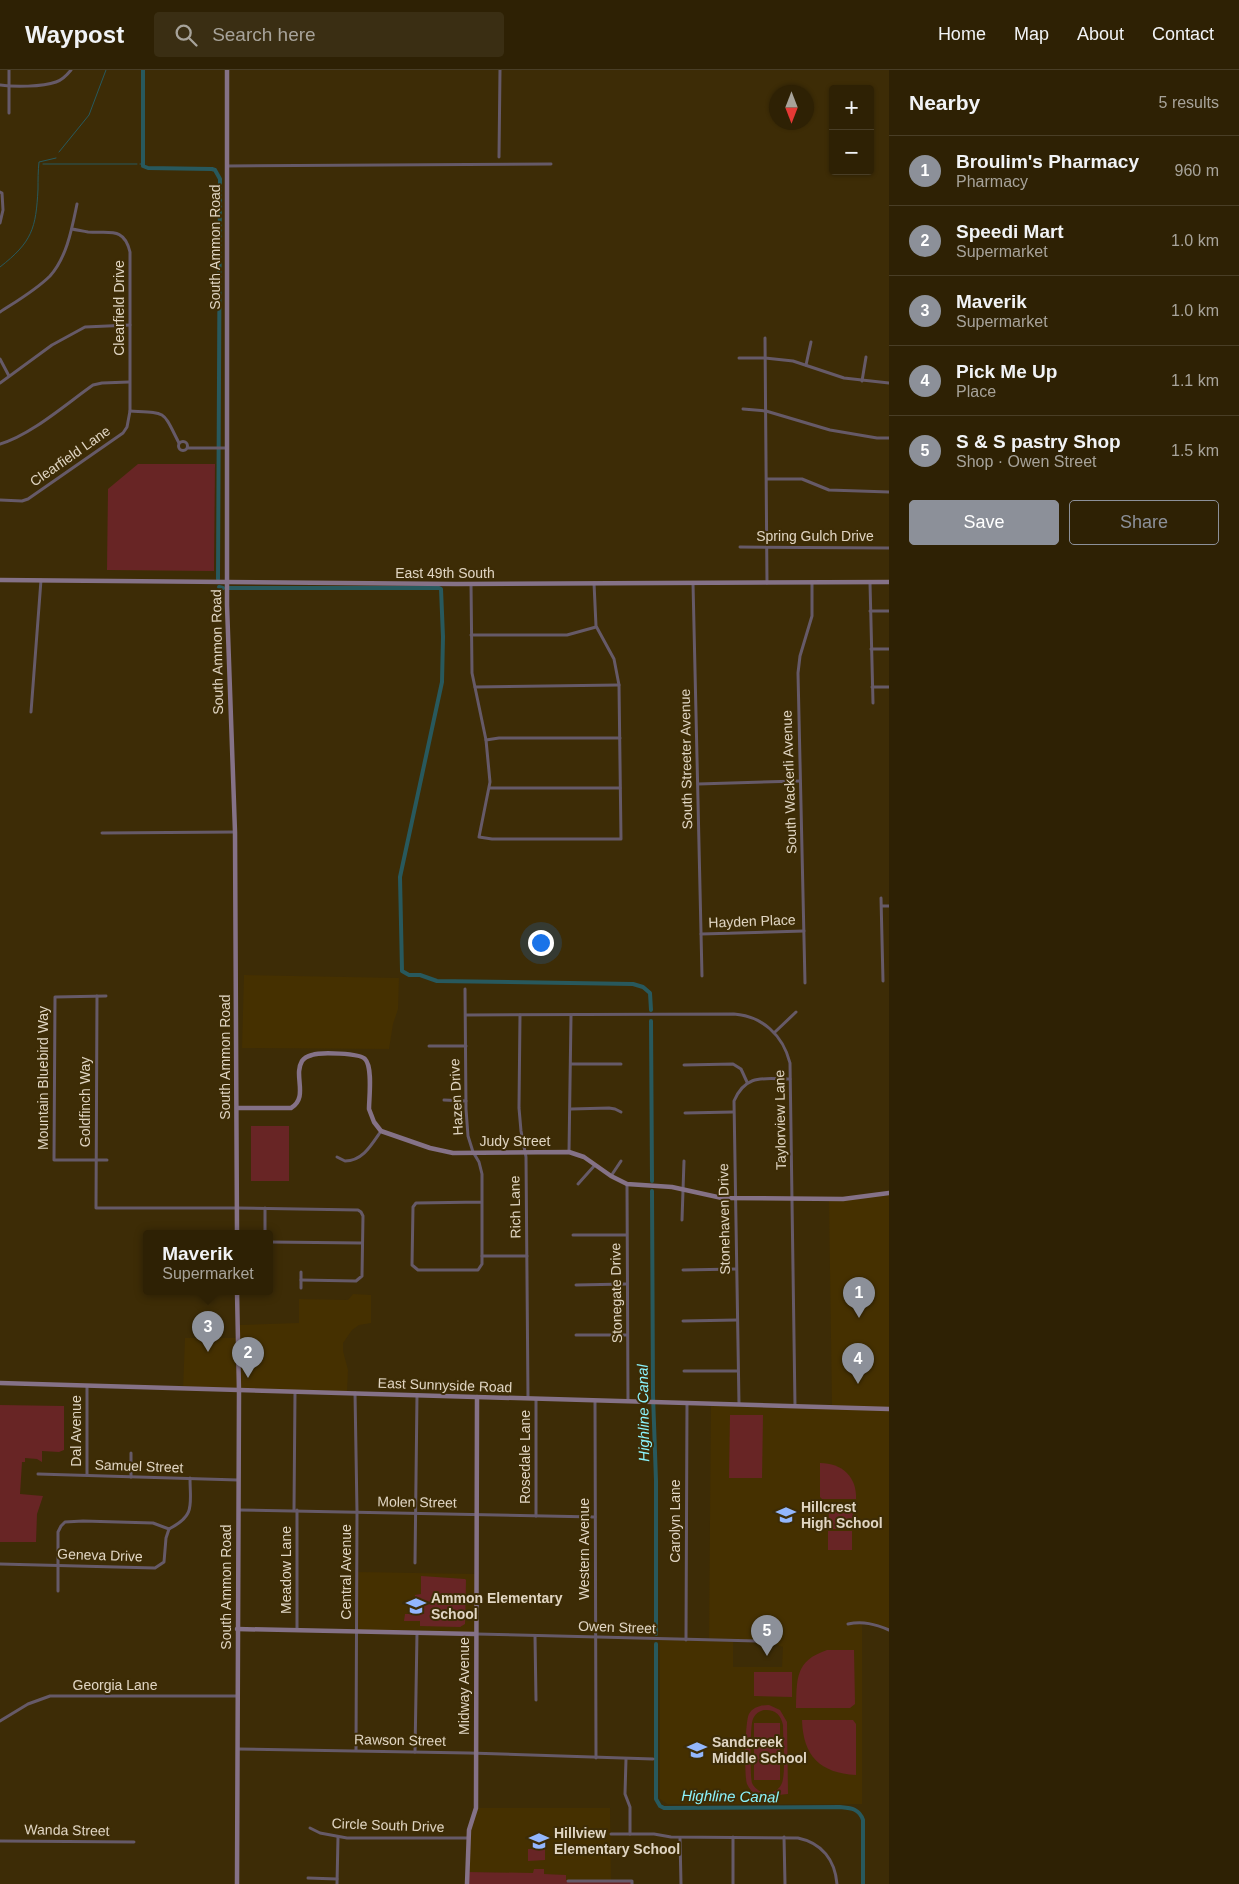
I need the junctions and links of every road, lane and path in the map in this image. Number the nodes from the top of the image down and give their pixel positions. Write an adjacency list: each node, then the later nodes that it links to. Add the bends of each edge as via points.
1 (9, 70): 6 (street)
2 (71, 70): 6 (street, via 56,82)
3 (227, 70): 10 (street, South Ammon Road)
4 (500, 70): 8 (street)
5 (0, 85): 6 (street)
6 (9, 86): 7 (street)
7 (9, 113)
8 (499, 157)
9 (551, 164): 10 (street)
10 (227, 166): 37 (street, South Ammon Road)
11 (1, 192): 13 (street, via 3,210)
12 (77, 204): 14 (street)
13 (0, 223)
14 (72, 229): 15 (street, via 63,255 51,274); 16 (street, Clearfield Drive, via 115,232 124,237 130,252)
15 (0, 312)
16 (130, 325): 24 (street, via 85,327 52,345); 26 (street, Clearfield Drive)
17 (765, 338): 21 (street)
18 (811, 342): 23 (street)
19 (866, 357): 25 (street)
20 (739, 358): 21 (street)
21 (765, 358): 23 (street); 30 (street)
22 (0, 359): 24 (street)
23 (806, 365): 25 (street)
24 (9, 376): 27 (street)
25 (862, 381): 28 (street)
26 (129, 382): 31 (street, Clearfield Drive); 35 (street, via 93,385 26,432)
27 (0, 383)
28 (889, 383)
29 (743, 409): 30 (street)
30 (766, 411): 33 (street, via 830,430); 38 (street)
31 (130, 412): 32 (street, Clearfield Drive); 34 (street, via 165,416)
32 (123, 432): 40 (street, Clearfield Lane, via 28,499)
33 (889, 438)
34 (179, 443): 36 (street, via 186,442); 36 (street, via 181,450)
35 (0, 444)
36 (188, 448): 37 (street)
37 (225, 448): 47 (street, South Ammon Road)
38 (766, 479): 39 (street, via 802,479 829,490); 42 (street)
39 (889, 492)
40 (0, 500)
41 (740, 547): 42 (street, Spring Gulch Drive)
42 (767, 547): 43 (street, Spring Gulch Drive); 49 (street)
43 (889, 548)
44 (0, 580): 45 (street, East 49th South)
45 (40, 580): 47 (street, East 49th South); 65 (street)
46 (889, 582): 51 (street, East 49th South)
47 (227, 583): 52 (street, East 49th South); 72 (street, South Ammon Road)
48 (693, 583): 49 (street, East 49th South); 53 (street, East 49th South); 69 (street, South Streeter Avenue)
49 (768, 583): 50 (street, East 49th South)
50 (812, 583): 51 (street, East 49th South); 68 (street, South Wackerli Avenue, via 812,616 798,673)
51 (870, 583): 54 (street)
52 (471, 584): 53 (street, East 49th South); 57 (street)
53 (594, 584): 56 (street)
54 (870, 611): 55 (street); 58 (street)
55 (889, 611)
56 (596, 627): 57 (street, via 568,635); 60 (street, via 614,659)
57 (471, 635): 61 (street)
58 (871, 649): 59 (street); 62 (street)
59 (889, 649)
60 (619, 685): 61 (street); 66 (street)
61 (475, 687): 67 (street)
62 (872, 687): 63 (street); 64 (street)
63 (889, 687)
64 (873, 702)
65 (31, 712)
66 (620, 738): 67 (street); 71 (street)
67 (486, 740): 70 (street)
68 (800, 781): 69 (street); 77 (street, South Wackerli Avenue)
69 (698, 784): 78 (street, South Streeter Avenue)
70 (490, 788): 71 (street); 71 (street, via 479,836 492,839 621,839)
71 (620, 788)
72 (235, 832): 73 (street); 103 (street, South Ammon Road)
73 (102, 833)
74 (881, 898): 75 (street)
75 (882, 906): 76 (street); 79 (street)
76 (889, 906)
77 (804, 931): 78 (street, Hayden Place); 85 (street, South Wackerli Avenue)
78 (701, 934): 83 (street, South Streeter Avenue)
79 (882, 941): 80 (street); 81 (street)
80 (889, 941)
81 (883, 970): 82 (street); 84 (street)
82 (889, 971)
83 (702, 976)
84 (883, 981)
85 (805, 983)
86 (466, 989): 90 (street, Hazen Drive)
87 (97, 996): 88 (street); 113 (street, Goldfinch Way); 113 (street, Mountain Bluebird Way, via 55,997 54,1160)
88 (106, 996)
89 (796, 1012): 93 (street)
90 (466, 1016): 91 (street, Taylorview Lane); 95 (street, Hazen Drive)
91 (520, 1016): 92 (street, Taylorview Lane); 110 (street, Rich Lane, via 519,1108)
92 (571, 1016): 93 (street, Taylorview Lane, via 739,1014 760,1021); 96 (street)
93 (775, 1032): 99 (street, Taylorview Lane, via 788,1056)
94 (428, 1046): 95 (street)
95 (466, 1046): 102 (street, Hazen Drive)
96 (571, 1064): 97 (street); 104 (street)
97 (621, 1064)
98 (684, 1065): 100 (street, via 733,1064 741,1069)
99 (790, 1079): 100 (street); 124 (street, Taylorview Lane)
100 (747, 1082): 106 (street, Stonehaven Drive, via 738,1091)
101 (444, 1100): 102 (street)
102 (466, 1101): 109 (street, Hazen Drive, via 468,1136)
103 (237, 1108): 108 (street, via 290,1108 299,1099 301,1066 306,1057 315,1054 358,1055 366,1059 369,1066 369,1109); 126 (street, South Ammon Road)
104 (571, 1109): 105 (street, via 609,1108); 111 (street)
105 (621, 1112)
106 (733, 1112): 107 (street); 123 (street, Stonehaven Drive)
107 (685, 1113)
108 (381, 1131): 109 (street, Judy Street, via 430,1148 453,1153); 112 (street, via 368,1150 356,1159 345,1161)
109 (473, 1152): 110 (street, Judy Street); 125 (street, Hazen Drive, via 482,1174)
110 (526, 1152): 111 (street, Judy Street); 136 (street, Rich Lane)
111 (570, 1152): 117 (street, Judy Street)
112 (337, 1157)
113 (96, 1160): 114 (street); 126 (street, Goldfinch Way, via 96,1208)
114 (107, 1160)
115 (621, 1161): 118 (street)
116 (684, 1161): 121 (street)
117 (595, 1165): 118 (street, Judy Street); 119 (street)
118 (611, 1176): 120 (street, Judy Street)
119 (578, 1184)
120 (627, 1184): 121 (street, Judy Street); 131 (street, Stonegate Drive)
121 (683, 1189): 123 (street, Judy Street); 128 (street)
122 (889, 1193): 124 (street, Judy Street, via 843,1199)
123 (735, 1198): 124 (street, Judy Street); 137 (street, Stonehaven Drive)
124 (792, 1200): 164 (street, Taylorview Lane)
125 (482, 1202): 135 (street, Hazen Drive); 135 (street, via 416,1203 413,1207 412,1265 418,1270 478,1270)
126 (237, 1208): 127 (street); 129 (street, South Ammon Road)
127 (266, 1208): 130 (street); 134 (street, via 358,1210 363,1216)
128 (682, 1220)
129 (237, 1230)
130 (265, 1230)
131 (626, 1234): 132 (street); 141 (street, Stonegate Drive)
132 (573, 1235)
133 (273, 1242): 134 (street)
134 (362, 1243): 140 (street, via 360,1280)
135 (482, 1256): 136 (street)
136 (527, 1256): 158 (street, Rich Lane)
137 (736, 1269): 138 (street); 145 (street, Stonehaven Drive)
138 (683, 1270)
139 (301, 1272): 140 (street)
140 (301, 1280): 143 (street)
141 (626, 1284): 142 (street); 148 (street, Stonegate Drive)
142 (576, 1285)
143 (301, 1288)
144 (237, 1295): 153 (street, South Ammon Road)
145 (736, 1320): 146 (street); 150 (street, Stonehaven Drive)
146 (683, 1321)
147 (576, 1335): 148 (street)
148 (627, 1335): 161 (street, Stonegate Drive)
149 (684, 1371): 150 (street)
150 (738, 1371): 163 (street, Stonehaven Drive)
151 (0, 1383): 152 (street, East Sunnyside Road)
152 (87, 1386): 153 (street, East Sunnyside Road); 168 (street, Dal Avenue)
153 (239, 1392): 154 (street, East Sunnyside Road); 171 (street, South Ammon Road)
154 (295, 1392): 155 (street, East Sunnyside Road); 173 (street, Meadow Lane)
155 (355, 1393): 156 (street, East Sunnyside Road); 174 (street, Central Avenue)
156 (417, 1395): 157 (street, East Sunnyside Road); 175 (street)
157 (476, 1397): 158 (street, East Sunnyside Road); 176 (street, Midway Avenue)
158 (528, 1398): 159 (street, East Sunnyside Road)
159 (536, 1398): 160 (street, East Sunnyside Road); 177 (street, Rosedale Lane)
160 (595, 1400): 161 (street, East Sunnyside Road); 178 (street, Western Avenue)
161 (628, 1401): 162 (street, East Sunnyside Road)
162 (687, 1403): 163 (street, East Sunnyside Road); 193 (street, Carolyn Lane)
163 (739, 1404): 164 (street, East Sunnyside Road)
164 (795, 1406): 165 (street, East Sunnyside Road)
165 (889, 1409)
166 (131, 1453): 169 (street)
167 (38, 1474): 168 (street, Samuel Street)
168 (87, 1475): 169 (street, Samuel Street)
169 (131, 1477): 170 (street, Samuel Street)
170 (190, 1478): 171 (street, Samuel Street); 179 (street, via 190,1510 186,1518)
171 (238, 1480): 172 (street, South Ammon Road)
172 (238, 1510): 173 (street, Molen Street); 185 (street, South Ammon Road)
173 (296, 1510): 174 (street, Molen Street); 186 (street, Meadow Lane)
174 (357, 1512): 175 (street, Molen Street); 188 (street, Central Avenue)
175 (416, 1513): 176 (street, Molen Street); 180 (street)
176 (475, 1514): 177 (street, Molen Street); 190 (street, Midway Avenue)
177 (536, 1516): 178 (street, Molen Street)
178 (595, 1518): 192 (street, Western Avenue)
179 (169, 1528): 182 (street, Geneva Drive, via 164,1562 155,1568); 182 (street, via 153,1523 69,1521 58,1532)
180 (415, 1563)
181 (0, 1564): 182 (street, Geneva Drive)
182 (58, 1565): 183 (street)
183 (58, 1591)
184 (848, 1624): 187 (street, via 868,1623)
185 (237, 1629): 186 (street, Owen Street); 195 (street, South Ammon Road)
186 (297, 1630): 188 (street, Owen Street)
187 (889, 1630)
188 (357, 1631): 189 (street, Owen Street); 199 (street, Central Avenue)
189 (417, 1632): 190 (street, Owen Street); 200 (street)
190 (475, 1634): 191 (street, Owen Street); 201 (street, Midway Avenue)
191 (535, 1636): 192 (street, Owen Street); 196 (street)
192 (596, 1638): 193 (street, Owen Street); 202 (street, Western Avenue)
193 (686, 1640): 194 (street, Owen Street)
194 (757, 1641)
195 (237, 1696): 197 (street, Georgia Lane, via 50,1696 28,1704); 198 (street, South Ammon Road)
196 (536, 1700)
197 (0, 1721)
198 (237, 1750): 199 (street, Rawson Street); 218 (street, South Ammon Road)
199 (356, 1750): 200 (street, Rawson Street)
200 (415, 1752): 201 (street, Rawson Street)
201 (475, 1753): 202 (street, Rawson Street); 210 (street, Midway Avenue, via 476,1808)
202 (596, 1758): 203 (street, Rawson Street)
203 (626, 1759): 204 (street, Rawson Street); 207 (street, via 625,1794 630,1807)
204 (653, 1759)
205 (310, 1828): 208 (street, Circle South Drive)
206 (610, 1834): 207 (street)
207 (630, 1834): 211 (street)
208 (338, 1837): 210 (street, Circle South Drive); 216 (street)
209 (784, 1837): 212 (street); 224 (street); 225 (street, via 818,1846 835,1869)
210 (468, 1838): 220 (street, Midway Avenue)
211 (680, 1838): 212 (street); 222 (street)
212 (733, 1838): 223 (street)
213 (0, 1841): 214 (street, Wanda Street)
214 (134, 1842)
215 (308, 1878): 216 (street)
216 (337, 1879): 219 (street)
217 (568, 1880): 221 (street, via 632,1881)
218 (237, 1884)
219 (337, 1884)
220 (467, 1884)
221 (632, 1884)
222 (681, 1884)
223 (733, 1884)
224 (785, 1884)
225 (836, 1884)

